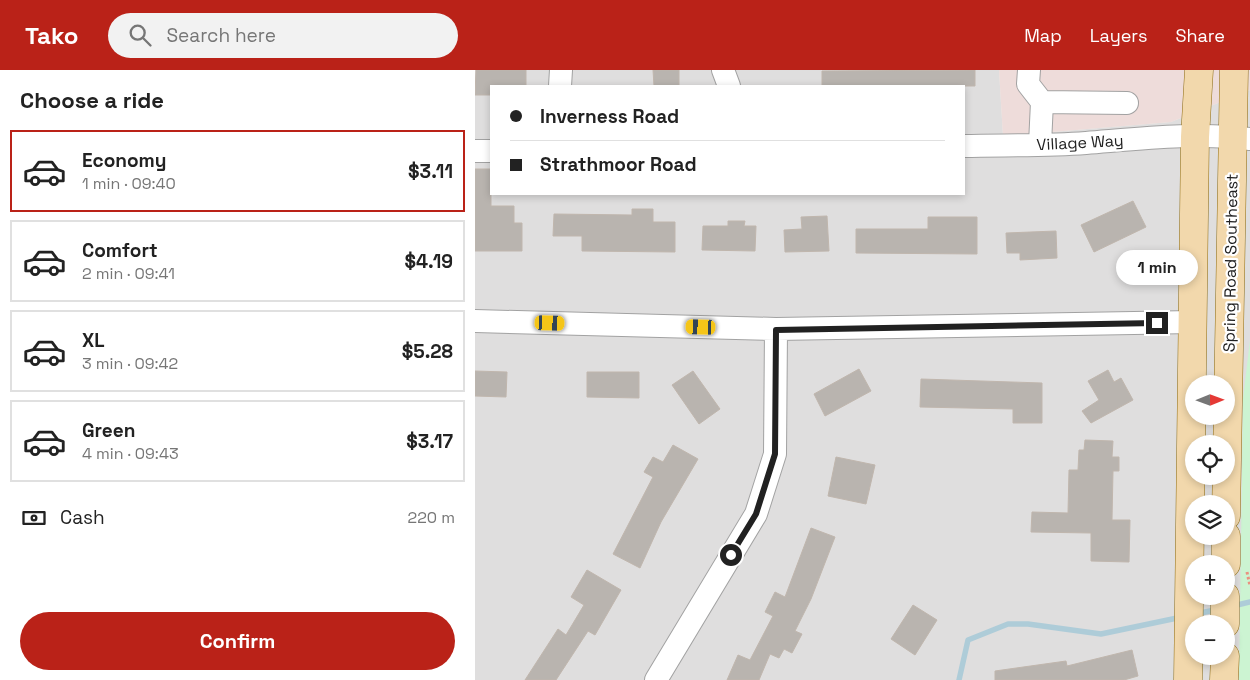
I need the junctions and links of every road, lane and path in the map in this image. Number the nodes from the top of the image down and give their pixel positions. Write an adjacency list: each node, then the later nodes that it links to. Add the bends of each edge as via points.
1 (561, 70): 6 (street)
2 (723, 70): 7 (street)
3 (1029, 70): 8 (street, via 1029,84)
4 (1199, 70): 10 (main road)
5 (1234, 70): 11 (main road, Spring Road Southeast)
6 (560, 85)
7 (729, 85)
8 (1042, 102): 9 (street); 12 (street)
9 (1127, 103)
10 (1195, 138): 11 (street, Village Way); 12 (street, Village Way); 17 (main road)
11 (1242, 138): 19 (main road, Spring Road Southeast)
12 (1040, 144): 13 (street, Village Way)
13 (965, 146)
14 (475, 151): 15 (street)
15 (490, 151)
16 (475, 321): 18 (street)
17 (1193, 322): 18 (street); 22 (main road)
18 (776, 330): 21 (street, via 775,454 756,514)
19 (1227, 495)
20 (1225, 665): 23 (main road)
21 (656, 680)
22 (1188, 680)
23 (1224, 680)

